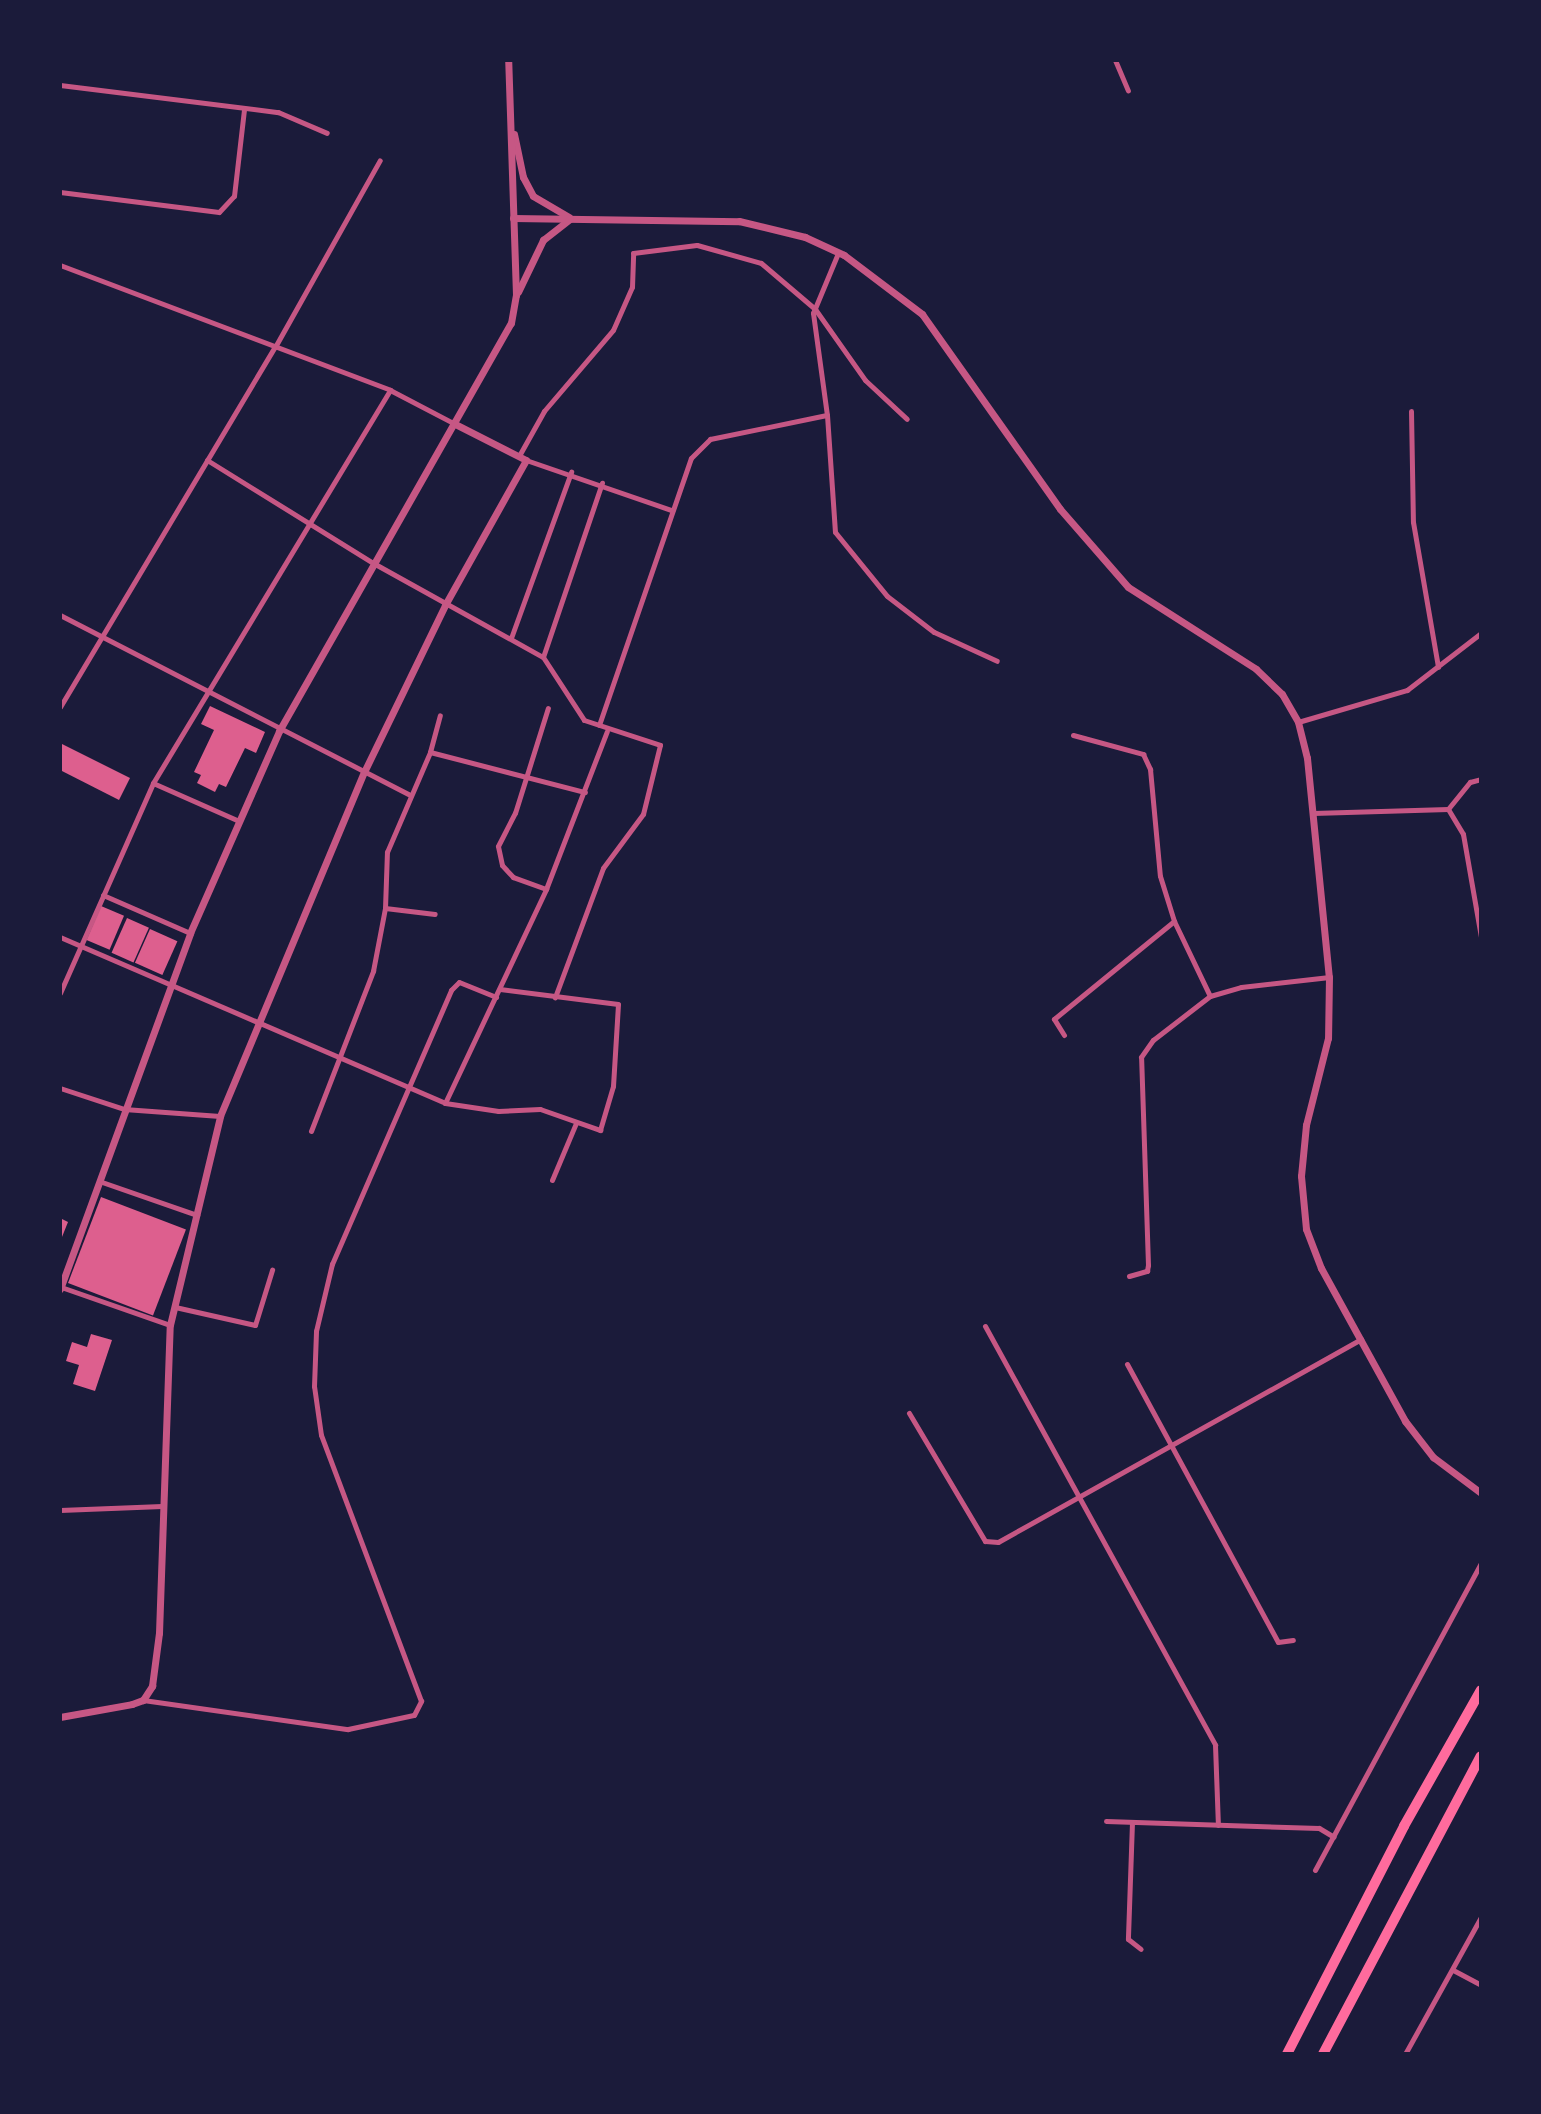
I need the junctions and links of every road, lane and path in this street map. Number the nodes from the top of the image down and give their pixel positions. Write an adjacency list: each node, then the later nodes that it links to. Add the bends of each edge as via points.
1 (508, 60): 6 (street)
2 (1115, 60): 4 (street)
3 (60, 85): 5 (street)
4 (1128, 90)
5 (244, 110): 7 (street, via 278,112); 9 (street, via 234,196 219,212)
6 (510, 114): 10 (street); 11 (street, via 523,177 533,196)
7 (327, 133)
8 (380, 160): 16 (street)
9 (60, 192)
10 (513, 218): 11 (street); 14 (street)
11 (571, 218): 12 (street, via 739,221 805,237); 14 (street, via 543,240)
12 (838, 253): 15 (street); 41 (street, via 922,314 1060,509 1128,587 1256,669 1282,694)
13 (60, 265): 16 (street)
14 (516, 295): 21 (street, via 511,323)
15 (815, 309): 19 (street); 20 (street, via 865,380); 22 (street, via 761,263 697,245 633,253 632,287 613,330 544,411)
16 (275, 347): 17 (street); 23 (street)
17 (390, 390): 21 (street); 27 (street)
18 (1411, 411): 36 (street, via 1413,522)
19 (827, 415): 26 (street, via 710,439 691,458); 35 (street, via 835,532 887,596 934,632)
20 (907, 419)
21 (453, 423): 22 (street); 28 (street)
22 (523, 457): 24 (street); 29 (street)
23 (207, 460): 27 (street); 32 (street)
24 (571, 472): 25 (street); 33 (street)
25 (602, 483): 26 (street); 34 (street)
26 (671, 510): 42 (street)
27 (311, 525): 28 (street); 37 (street)
28 (375, 564): 29 (street); 43 (street)
29 (445, 605): 33 (street); 47 (street)
30 (60, 615): 32 (street)
31 (1481, 633): 36 (street)
32 (100, 636): 37 (street); 38 (street)
33 (511, 638): 34 (street)
34 (543, 657): 42 (street, via 584,720)
35 (997, 661)
36 (1438, 667): 41 (street, via 1407,690)
37 (208, 695): 43 (street); 50 (street)
38 (60, 707)
39 (548, 708): 48 (street)
40 (440, 715): 46 (street)
41 (1298, 722): 54 (street)
42 (599, 725): 44 (street)
43 (279, 731): 47 (street); 55 (street)
44 (607, 731): 51 (street); 71 (street, via 660,745 643,814 603,868)
45 (1073, 735): 60 (street, via 1143,754 1150,769 1160,876)
46 (430, 752): 48 (street); 52 (street)
47 (364, 772): 52 (street); 72 (street)
48 (524, 777): 51 (street); 56 (street, via 515,813 498,846 502,865 513,877)
49 (1481, 779): 53 (street, via 1470,782)
50 (153, 783): 55 (street); 57 (street)
51 (585, 792): 56 (street)
52 (409, 794): 58 (street, via 387,852)
53 (1448, 809): 54 (street); 63 (street, via 1463,834)
54 (1313, 813): 65 (street)
55 (239, 821): 61 (street)
56 (546, 889): 67 (street)
57 (103, 895): 61 (street); 64 (street)
58 (385, 908): 59 (street); 74 (street, via 373,971)
59 (435, 914)
60 (1174, 921): 69 (street); 73 (street, via 1054,1019)
61 (190, 933): 66 (street)
62 (60, 937): 64 (street)
63 (1481, 937)
64 (80, 945): 66 (street); 68 (street)
65 (1329, 977): 69 (street); 91 (street, via 1328,1038 1306,1125 1302,1189 1306,1229 1321,1268)
66 (172, 982): 72 (street); 78 (street)
67 (500, 989): 70 (street); 71 (street)
68 (60, 993)
69 (1210, 996): 86 (street, via 1153,1040 1141,1057 1148,1265 1147,1271)
70 (496, 997): 75 (street, via 459,982 451,990); 77 (street)
71 (555, 997): 80 (street, via 618,1004 613,1086 600,1130)
72 (260, 1021): 74 (street); 79 (street)
73 (1064, 1035)
74 (342, 1056): 75 (street); 81 (street)
75 (408, 1086): 77 (street); 102 (street, via 332,1264 316,1331 314,1386 331,1468 421,1701 414,1715 348,1729)
76 (60, 1088): 78 (street)
77 (445, 1103): 80 (street, via 498,1111 540,1109)
78 (124, 1109): 79 (street); 83 (street)
79 (220, 1116): 84 (street)
80 (576, 1123): 82 (street)
81 (311, 1131)
82 (552, 1180)
83 (99, 1181): 84 (street); 87 (street)
84 (199, 1216): 88 (street)
85 (272, 1270): 88 (street, via 255,1325)
86 (1129, 1276)
87 (60, 1288): 89 (street)
88 (175, 1307): 89 (street)
89 (170, 1325): 97 (street)
90 (985, 1326): 96 (street)
91 (1362, 1339): 94 (street); 95 (street, via 1405,1421 1433,1457)
92 (1127, 1364): 94 (street)
93 (909, 1413): 96 (street, via 985,1541 998,1542)
94 (1171, 1447): 96 (street); 100 (street, via 1278,1642)
95 (1481, 1493)
96 (1081, 1497): 107 (street, via 1215,1745)
97 (162, 1506): 98 (street); 102 (street, via 159,1633 152,1686)
98 (60, 1510)
99 (1481, 1563): 108 (street)
100 (1293, 1640)
101 (1481, 1690): 114 (highway)
102 (143, 1700): 103 (street)
103 (60, 1717)
104 (1481, 1756): 115 (highway)
105 (1106, 1821): 106 (street)
106 (1132, 1822): 107 (street); 111 (street, via 1128,1939)
107 (1218, 1825): 108 (street, via 1319,1828)
108 (1334, 1837): 109 (street)
109 (1315, 1870)
110 (1481, 1917): 112 (street)
111 (1141, 1949)
112 (1453, 1970): 113 (street); 116 (street)
113 (1481, 1985)
114 (1287, 2054)
115 (1323, 2054)
116 (1405, 2054)

